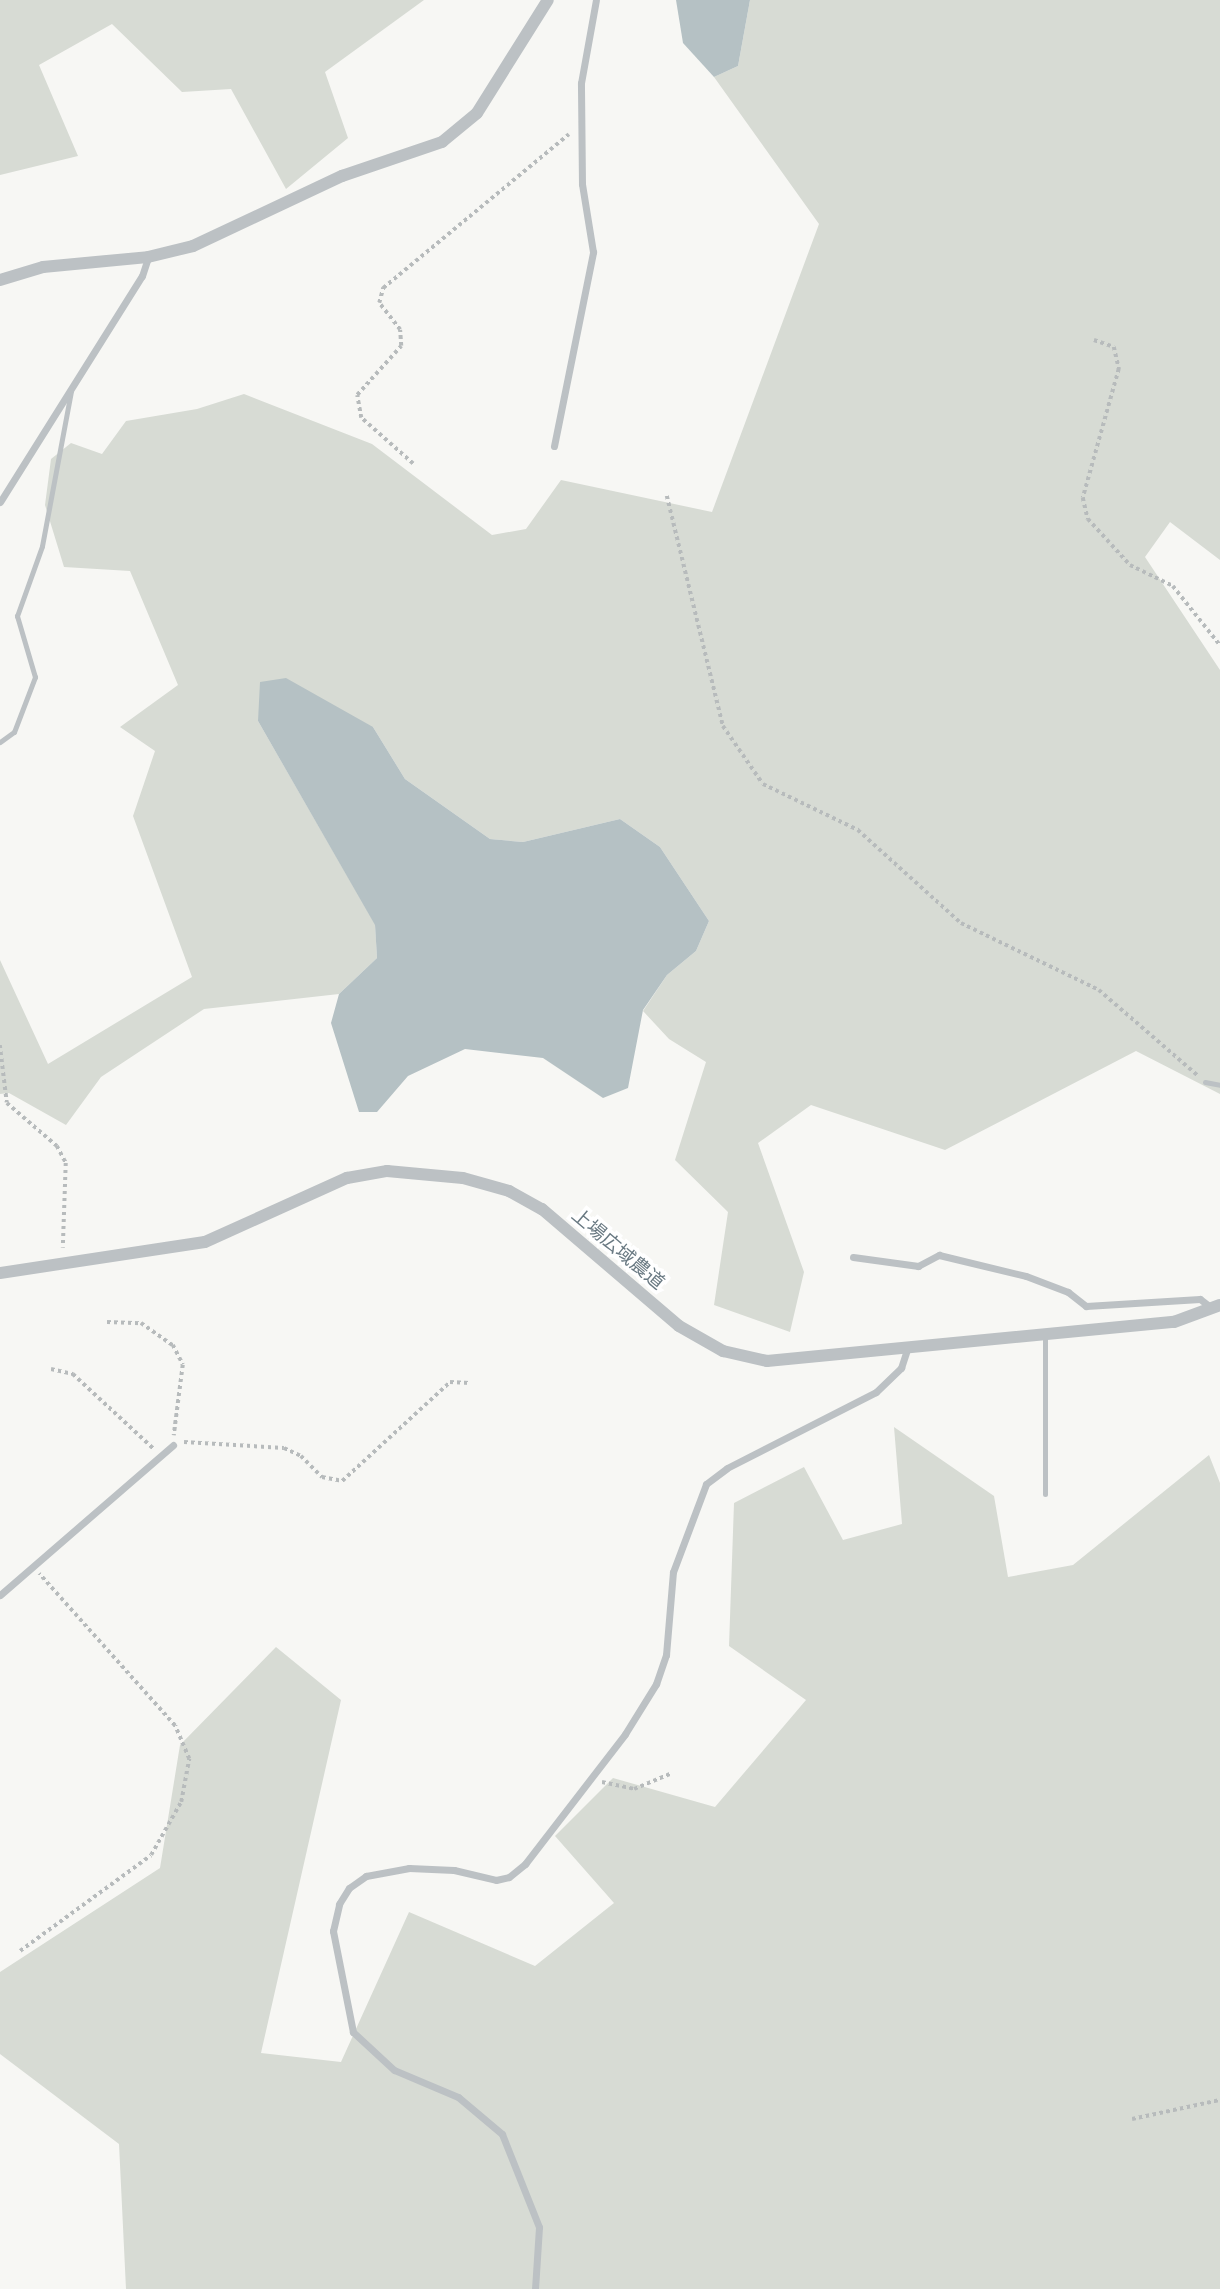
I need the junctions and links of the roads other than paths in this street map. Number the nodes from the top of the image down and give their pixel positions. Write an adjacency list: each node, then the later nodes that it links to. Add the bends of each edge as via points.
1 (548, 0): 3 (street, via 477,113 442,142 342,176 193,246)
2 (596, 0): 6 (street, via 581,83 582,184 593,252)
3 (148, 257): 4 (street, via 43,267); 5 (street, via 142,276)
4 (0, 280)
5 (72, 388): 7 (street); 8 (lane, via 42,546 17,616 35,677 14,732)
6 (554, 446)
7 (0, 502)
8 (0, 742)
9 (1205, 1082): 10 (lane)
10 (1220, 1085)
11 (853, 1257): 13 (street, via 918,1266 939,1255 1026,1276 1068,1292 1086,1306 1200,1299)
12 (0, 1273): 15 (street, 上場広域農道, via 205,1242 347,1178 387,1171 463,1178 509,1191 542,1209 679,1326 723,1351 767,1361)
13 (1217, 1307): 14 (street, 上場広域農道, via 1174,1322)
14 (1045, 1335): 15 (street, 上場広域農道); 17 (lane)
15 (908, 1347): 19 (street, via 901,1367 876,1392 727,1468 706,1484 673,1572 666,1655 656,1684 590,1779 509,1877 496,1880 454,1870 409,1868 366,1876 339,1904 333,1931 346,2013 364,2047 394,2070 458,2097 502,2134 539,2227)
16 (173, 1445): 18 (street)
17 (1045, 1494)
18 (0, 1595)
19 (535, 2289)

